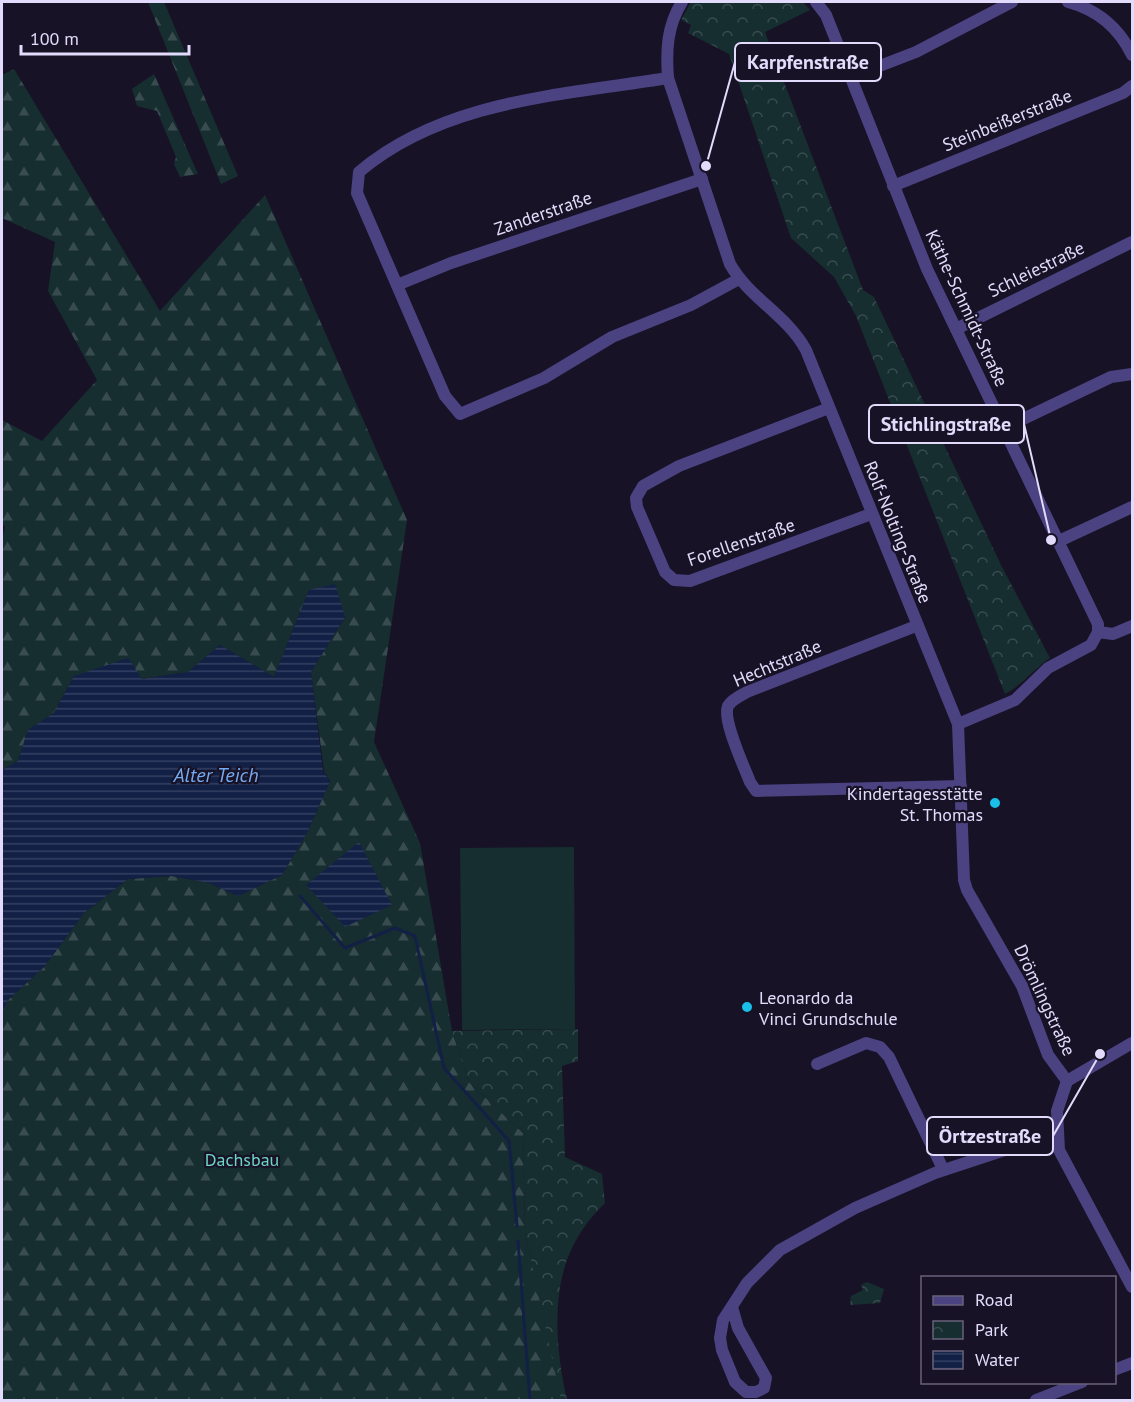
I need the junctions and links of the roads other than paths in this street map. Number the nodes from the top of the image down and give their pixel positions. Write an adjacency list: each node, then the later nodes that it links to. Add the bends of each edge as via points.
1 (682, 2): 6 (street, Rolf-Nolting-Straße, via 669,31)
2 (816, 2): 7 (street, Käthe-Schmidt-Straße)
3 (1012, 2): 7 (street, via 916,51)
4 (1068, 2): 5 (street, via 1092,10 1104,19 1121,35)
5 (1132, 55)
6 (669, 78): 9 (street, Rolf-Nolting-Straße); 13 (street, via 460,116 428,129 368,165 359,172 357,193)
7 (851, 78): 10 (street, Käthe-Schmidt-Straße)
8 (1132, 86): 10 (street, Steinbeißerstraße)
9 (702, 179): 12 (street, Rolf-Nolting-Straße, via 730,264); 13 (street, Zanderstraße)
10 (893, 186): 14 (street, Käthe-Schmidt-Straße)
11 (1132, 242): 14 (street, Schleiestraße)
12 (739, 279): 13 (street, via 612,337 544,378 460,414 445,396); 16 (street, Rolf-Nolting-Straße, via 796,332)
13 (397, 285)
14 (956, 329): 17 (street, Käthe-Schmidt-Straße)
15 (1132, 374): 17 (street, via 1111,377)
16 (829, 408): 19 (street, Rolf-Nolting-Straße); 19 (street, Forellenstraße, via 679,466 642,486 636,498 637,507 665,572 674,580 690,581)
17 (1004, 428): 20 (street, Käthe-Schmidt-Straße)
18 (1132, 507): 20 (street)
19 (871, 514): 21 (street, Rolf-Nolting-Straße)
20 (1059, 541): 23 (street, Käthe-Schmidt-Straße, via 1096,616)
21 (916, 626): 24 (street, Rolf-Nolting-Straße); 25 (street, Hechtstraße, via 747,692 733,699 726,718 756,791)
22 (1132, 626): 23 (street, via 1113,634)
23 (1098, 632): 24 (street, via 1090,645 1040,674 1015,700)
24 (958, 724): 25 (street, Rolf-Nolting-Straße)
25 (961, 786): 26 (street, Rolf-Nolting-Straße, via 964,880)
26 (971, 900): 29 (street, Drömlingstraße, via 1008,959 1048,1055)
27 (1132, 1043): 29 (street, Drömlingstraße)
28 (818, 1064): 31 (street, via 866,1043 880,1047 892,1063)
29 (1067, 1081): 30 (street, via 1057,1111)
30 (1056, 1133): 31 (street); 32 (street, via 1059,1150)
31 (943, 1169): 33 (street, via 855,1208 780,1250 747,1283)
32 (1132, 1287)
33 (732, 1307): 33 (street, via 723,1320 722,1350 735,1382 746,1392 756,1392 764,1388 766,1378 738,1328)
34 (1132, 1363): 35 (street)
35 (1116, 1369)
36 (1079, 1384): 37 (street)
37 (1036, 1401)

